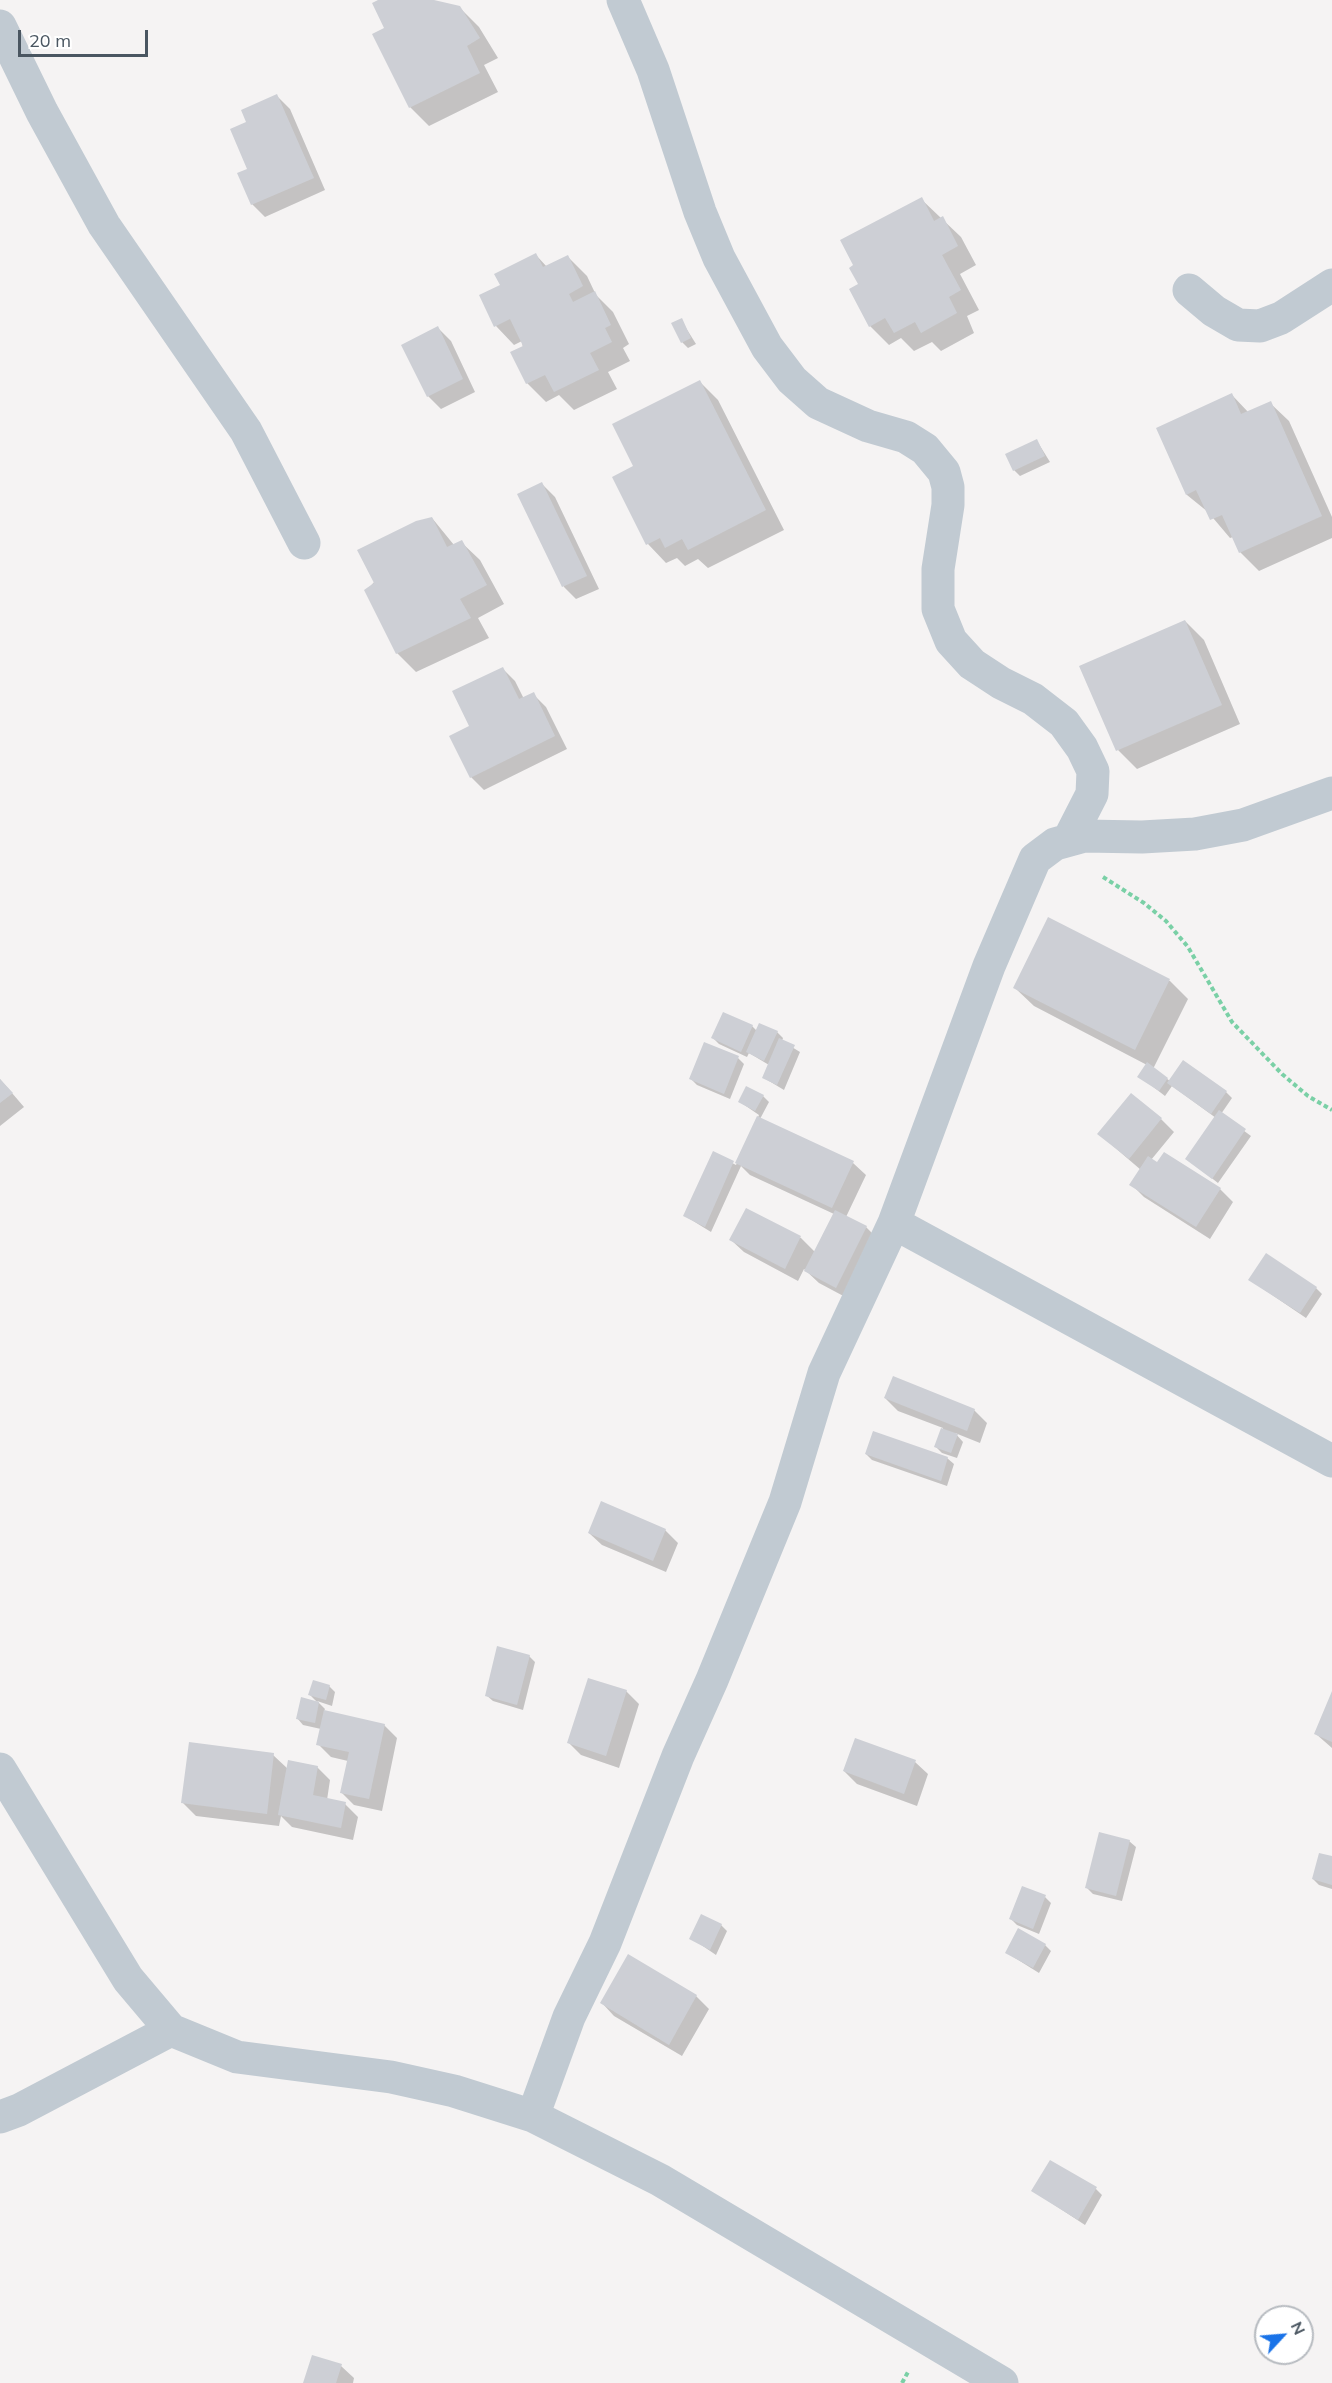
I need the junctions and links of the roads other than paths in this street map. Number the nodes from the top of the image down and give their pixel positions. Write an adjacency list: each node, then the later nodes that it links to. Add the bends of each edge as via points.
1 (623, 0): 7 (street, via 653,70 704,222 742,305 767,347 792,380 818,403 868,426 906,437 925,449 944,472 948,505 938,569 938,609 951,641 972,664 1033,699 1064,723 1093,771 1092,794)
2 (0, 26): 5 (street, via 104,225 234,412)
3 (1332, 285): 4 (street, via 1281,318 1260,326 1238,326)
4 (1189, 290)
5 (304, 543)
6 (1332, 793): 7 (street, via 1243,825 1195,834 1084,836)
7 (1062, 842): 8 (street, via 1035,859 1028,872)
8 (894, 1223): 9 (street); 12 (street, via 824,1373 785,1502 678,1756 605,1943 569,2017)
9 (1332, 1461)
10 (0, 1769): 11 (street, via 128,1979)
11 (171, 2030): 12 (street, via 237,2057 391,2077 454,2091); 13 (street)
12 (533, 2116): 14 (street, via 660,2180)
13 (0, 2117)
14 (1002, 2383)

